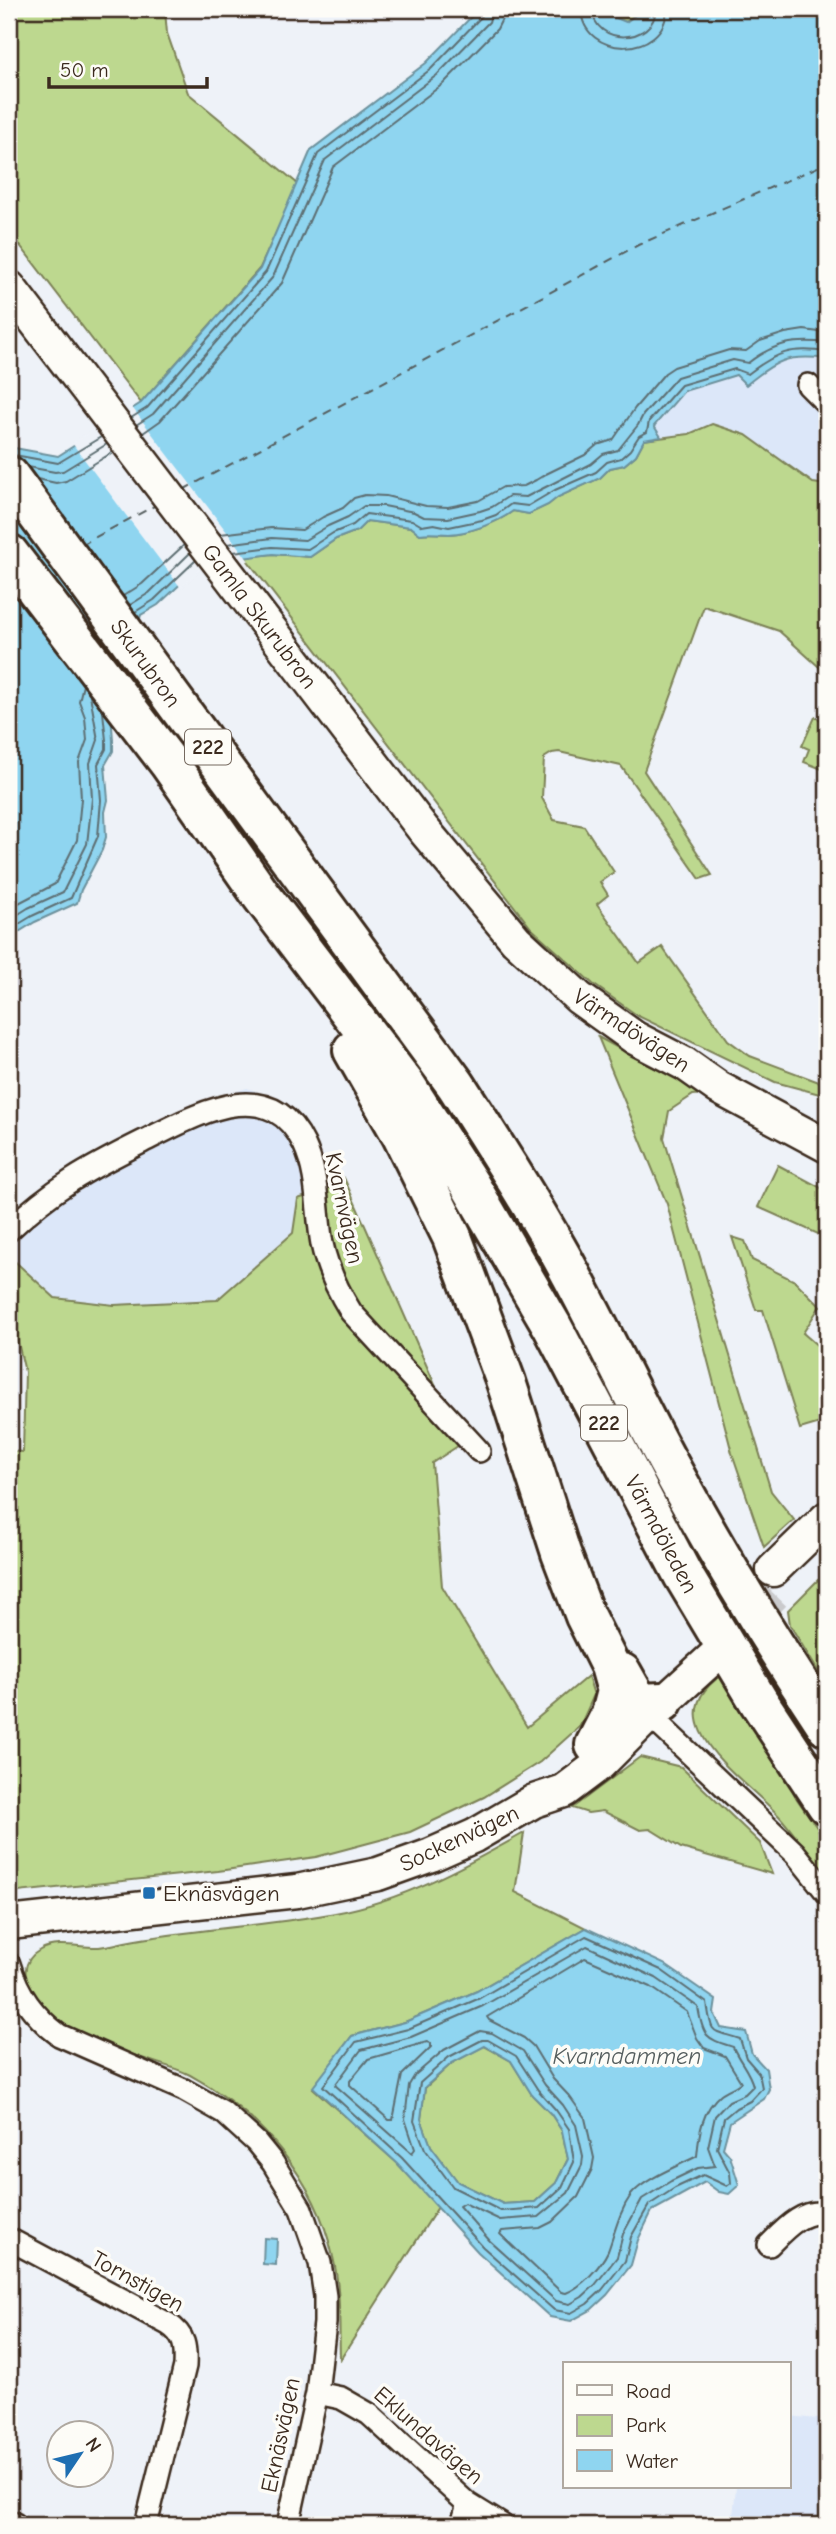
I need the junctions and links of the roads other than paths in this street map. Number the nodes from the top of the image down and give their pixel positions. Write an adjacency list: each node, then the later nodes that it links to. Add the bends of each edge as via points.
1 (9, 287): 6 (main road, Gamla Skurubron, via 414,818)
2 (808, 385): 3 (street)
3 (827, 404)
4 (9, 476): 7 (highway, Skurubron / 222)
5 (9, 554): 8 (highway, Skurubron / 222, via 169,763)
6 (516, 940): 9 (main road, Värmdövägen, via 579,998)
7 (409, 1018): 18 (highway, Värmdöleden / 222, via 524,1193 666,1459 775,1648)
8 (366, 1051): 17 (highway, via 452,1237 585,1616 610,1666); 21 (highway, Värmdöleden / 222, via 407,1087 470,1185 583,1382 683,1576)
9 (719, 1088): 10 (main road, Värmdövägen); 11 (main road, Värmdövägen)
10 (827, 1132)
11 (827, 1146)
12 (9, 1230): 13 (street, Kvarnvägen, via 68,1181 181,1122 215,1107 260,1105 280,1115 302,1141 318,1197 322,1245 351,1312)
13 (480, 1451)
14 (827, 1518): 15 (main road, via 779,1578)
15 (827, 1544)
16 (713, 1645): 17 (main road, Sockenvägen)
17 (640, 1707): 19 (highway, via 611,1714); 20 (main road, Sockenvägen, via 600,1764 564,1791); 22 (street, via 794,1853)
18 (827, 1726)
19 (595, 1745): 20 (main road, Sockenvägen)
20 (534, 1801): 23 (main road, Sockenvägen, via 474,1836 378,1874 297,1891)
21 (827, 1805)
22 (827, 1893)
23 (9, 1923)
24 (9, 1964): 25 (street, Eknäsvägen)
25 (15, 2001): 29 (street, Eknäsvägen, via 59,2035 204,2099 239,2125 273,2162 302,2209 320,2263 326,2323)
26 (827, 2215): 28 (street, via 806,2215)
27 (9, 2239): 31 (street, Tornstigen, via 168,2323 184,2339 185,2367)
28 (769, 2245)
29 (317, 2393): 30 (street, Eklundavägen, via 341,2398 369,2413); 32 (street, Eknäsvägen)
30 (468, 2504): 33 (street); 34 (street, Eklundavägen)
31 (146, 2525)
32 (288, 2525)
33 (462, 2525)
34 (502, 2525)

